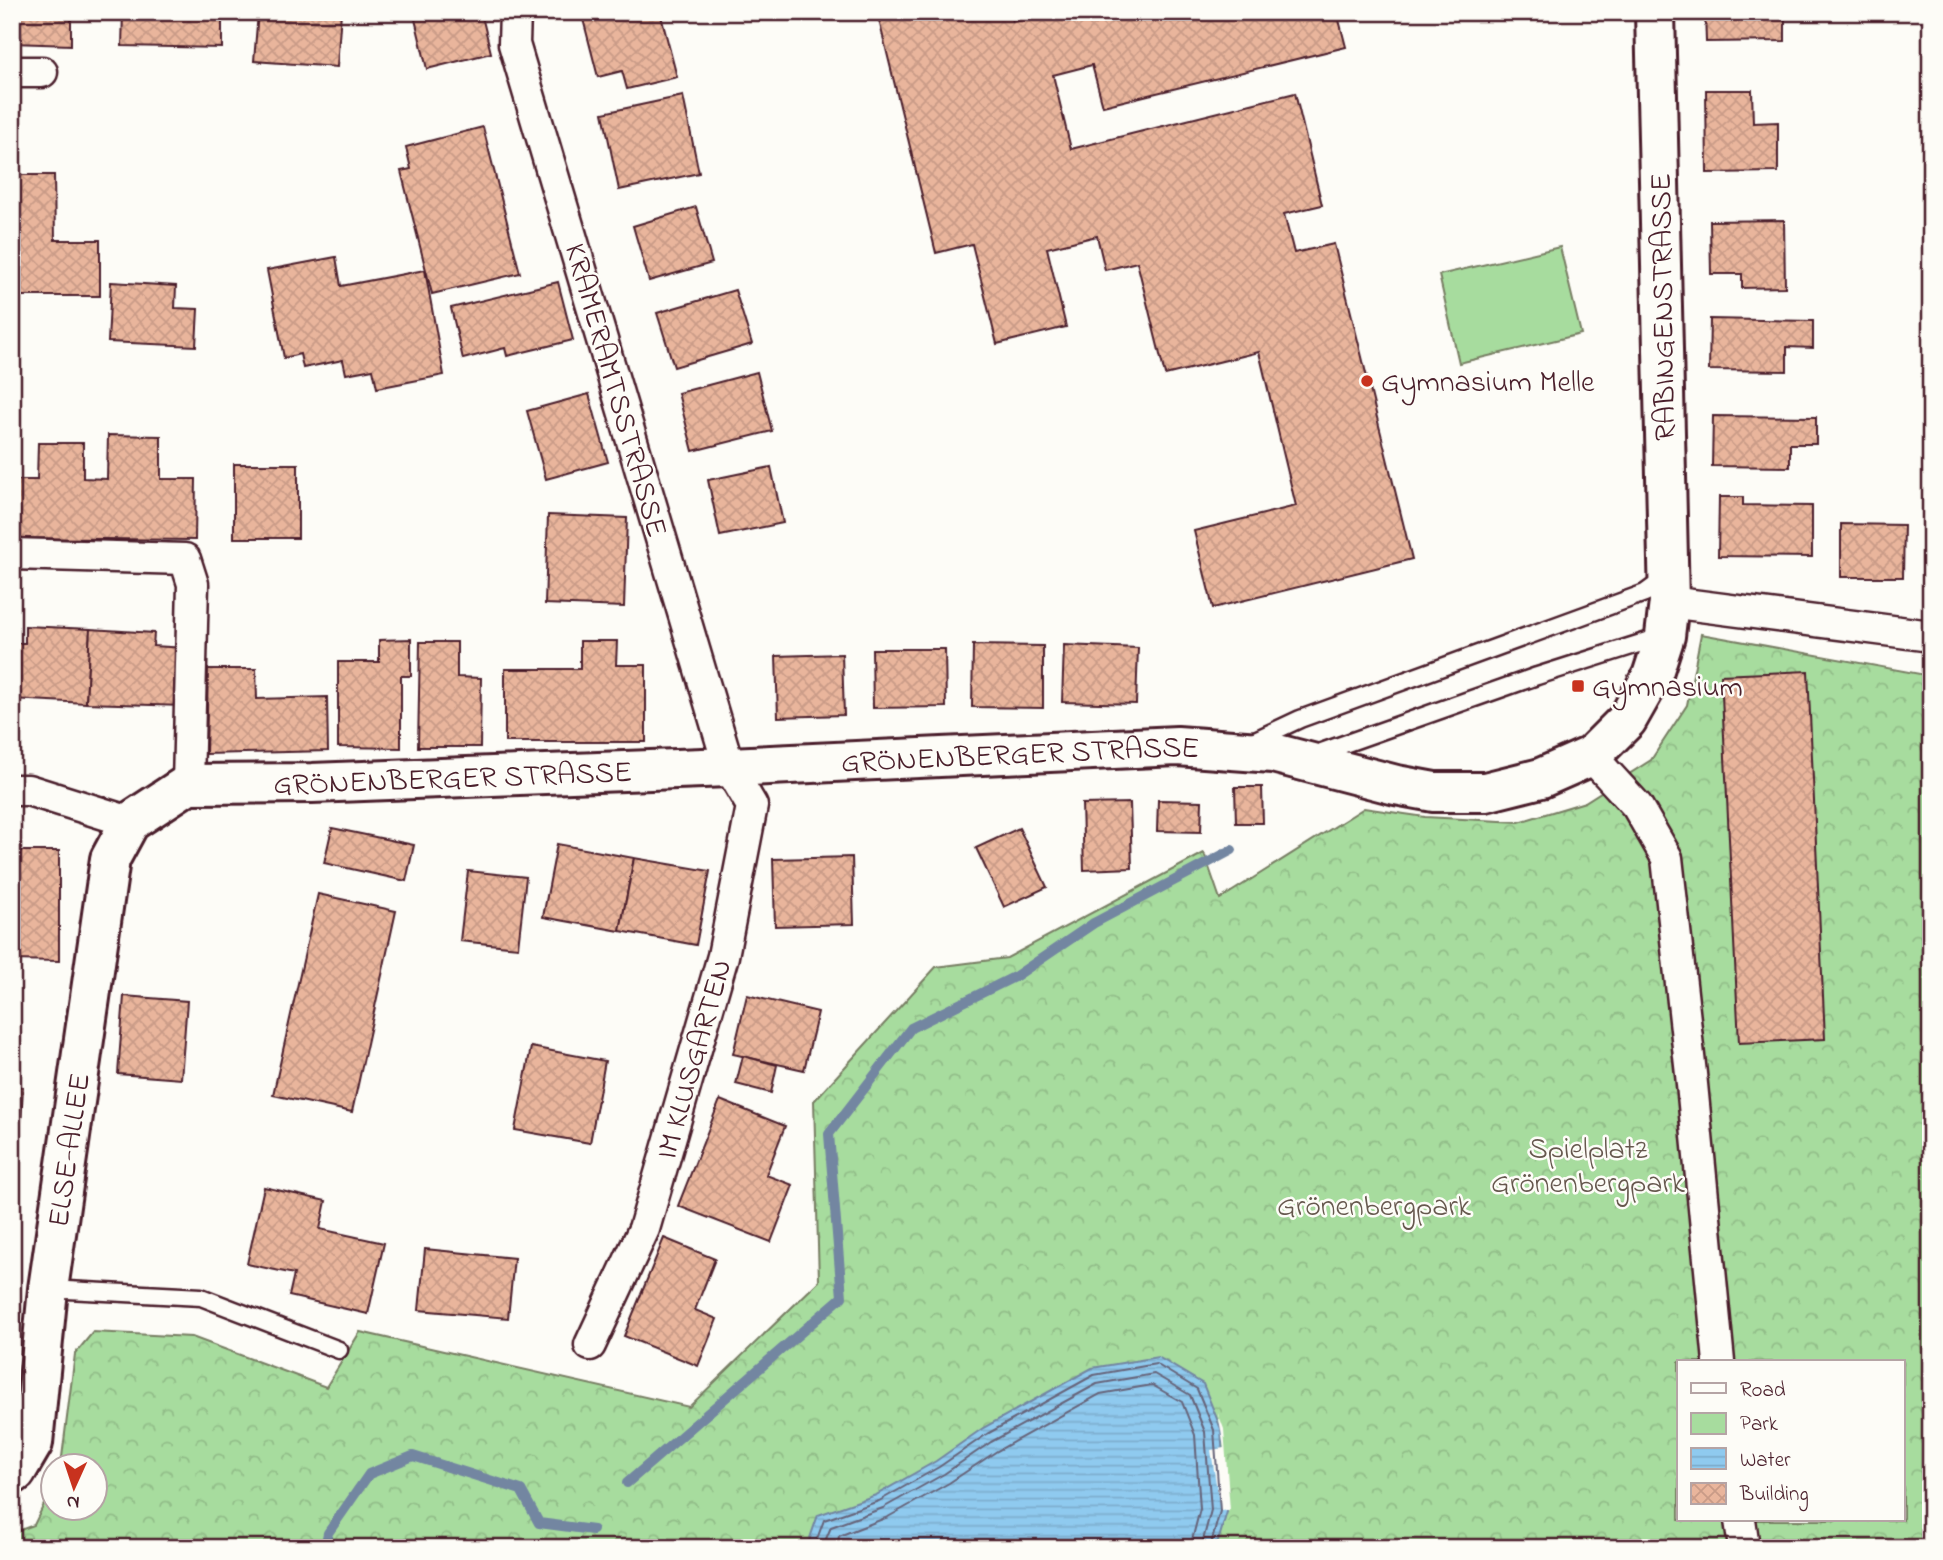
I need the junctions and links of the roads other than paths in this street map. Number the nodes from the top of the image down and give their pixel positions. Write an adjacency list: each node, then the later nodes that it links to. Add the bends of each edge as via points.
1 (515, 12): 11 (street, KRAMERAMTSSTRASSE, via 514,44)
2 (1655, 12): 6 (street, RABINGENSTRASSE)
3 (12, 72): 4 (street)
4 (42, 72)
5 (12, 554): 12 (street, via 185,559 193,584)
6 (1667, 605): 7 (street); 8 (lane, via 1645,593 1300,719); 9 (street, GRÖNENBERGER STRASSE, via 1652,676 1627,720); 10 (lane, via 1537,676)
7 (1931, 636)
8 (1235, 750): 10 (street, GRÖNENBERGER STRASSE); 11 (street, GRÖNENBERGER STRASSE, via 1177,746)
9 (1591, 755): 10 (street, GRÖNENBERGER STRASSE, via 1541,778 1485,792 1434,792); 18 (street, via 1637,806 1667,858)
10 (1300, 760)
11 (729, 767): 12 (street, GRÖNENBERGER STRASSE); 16 (street, IM KLUSGARTEN, via 752,806 723,956 644,1229)
12 (188, 785): 14 (street)
13 (12, 790): 14 (street, via 28,790)
14 (130, 822): 15 (street, ELSE-ALLEE, via 110,859)
15 (48, 1289): 17 (lane, via 201,1297); 19 (street, ELSE-ALLEE, via 33,1443)
16 (590, 1345)
17 (339, 1350)
18 (1719, 1360)
19 (12, 1475)
20 (1740, 1522): 21 (street)
21 (1744, 1548)

